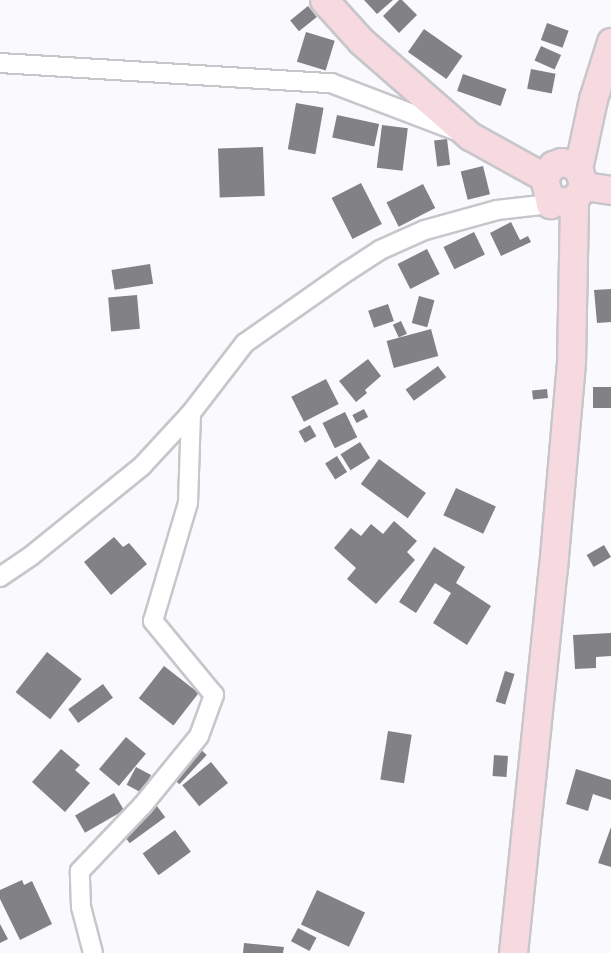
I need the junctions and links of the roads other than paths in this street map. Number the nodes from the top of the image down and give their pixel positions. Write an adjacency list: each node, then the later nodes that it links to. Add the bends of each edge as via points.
1 (324, 0): 4 (main road, via 362,41)
2 (611, 42): 5 (main road)
3 (0, 63): 4 (street, via 331,83)
4 (470, 136): 5 (main road)
5 (562, 186): 6 (main road); 7 (street, via 426,230 380,250 245,343); 10 (main road, via 571,361)
6 (611, 190)
7 (191, 413): 8 (street, via 142,466); 9 (street, via 188,503 153,621 214,695 198,736 142,806 80,871 81,907)
8 (0, 577)
9 (93, 953)
10 (513, 953)

